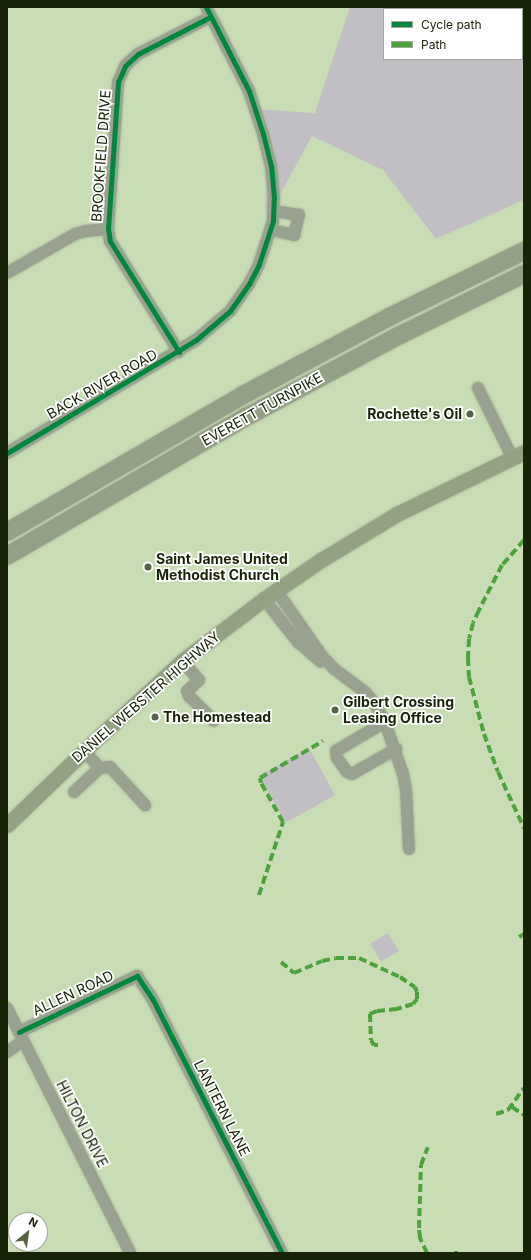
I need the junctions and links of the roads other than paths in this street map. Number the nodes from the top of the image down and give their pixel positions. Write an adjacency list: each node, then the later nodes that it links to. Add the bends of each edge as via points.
1 (208, 12): 2 (street, BACK RIVER ROAD, via 246,85 257,112 271,166); 3 (street, BROOKFIELD DRIVE, via 138,54 121,73 118,82)
2 (274, 211): 4 (street, BACK RIVER ROAD); 4 (street, via 300,215 294,235)
3 (108, 229): 6 (street, via 75,234); 8 (street, BROOKFIELD DRIVE, via 112,245)
4 (271, 230): 8 (street, BACK RIVER ROAD, via 254,274 237,302 214,326)
5 (524, 252): 12 (highway, EVERETT TURNPIKE, via 389,317 250,391)
6 (7, 273)
7 (524, 274): 13 (highway, EVERETT TURNPIKE, via 394,338 248,416)
8 (179, 352): 10 (street, BACK RIVER ROAD)
9 (478, 388): 11 (street)
10 (7, 453)
11 (518, 455): 14 (main road, DANIEL WEBSTER HIGHWAY, via 391,518)
12 (7, 532)
13 (7, 556)
14 (270, 594): 15 (main road, DANIEL WEBSTER HIGHWAY); 17 (street, via 290,633 307,652 365,692)
15 (182, 661): 16 (street, via 199,680 188,691 189,696); 19 (main road, DANIEL WEBSTER HIGHWAY)
16 (214, 721)
17 (385, 722): 18 (street); 18 (street, via 336,751 337,758 347,772 352,774)
18 (396, 748): 24 (street, via 406,790)
19 (84, 751): 20 (street); 23 (main road, DANIEL WEBSTER HIGHWAY)
20 (100, 768): 21 (street); 22 (street, via 110,768)
21 (74, 792)
22 (145, 805)
23 (7, 825)
24 (409, 849)
25 (137, 976): 27 (street, ALLEN ROAD); 30 (street, LANTERN LANE, via 152,998)
26 (7, 1008): 27 (street, HILTON DRIVE)
27 (21, 1036): 28 (street, ALLEN ROAD); 29 (street, HILTON DRIVE)
28 (7, 1052)
29 (130, 1253)
30 (282, 1253)

